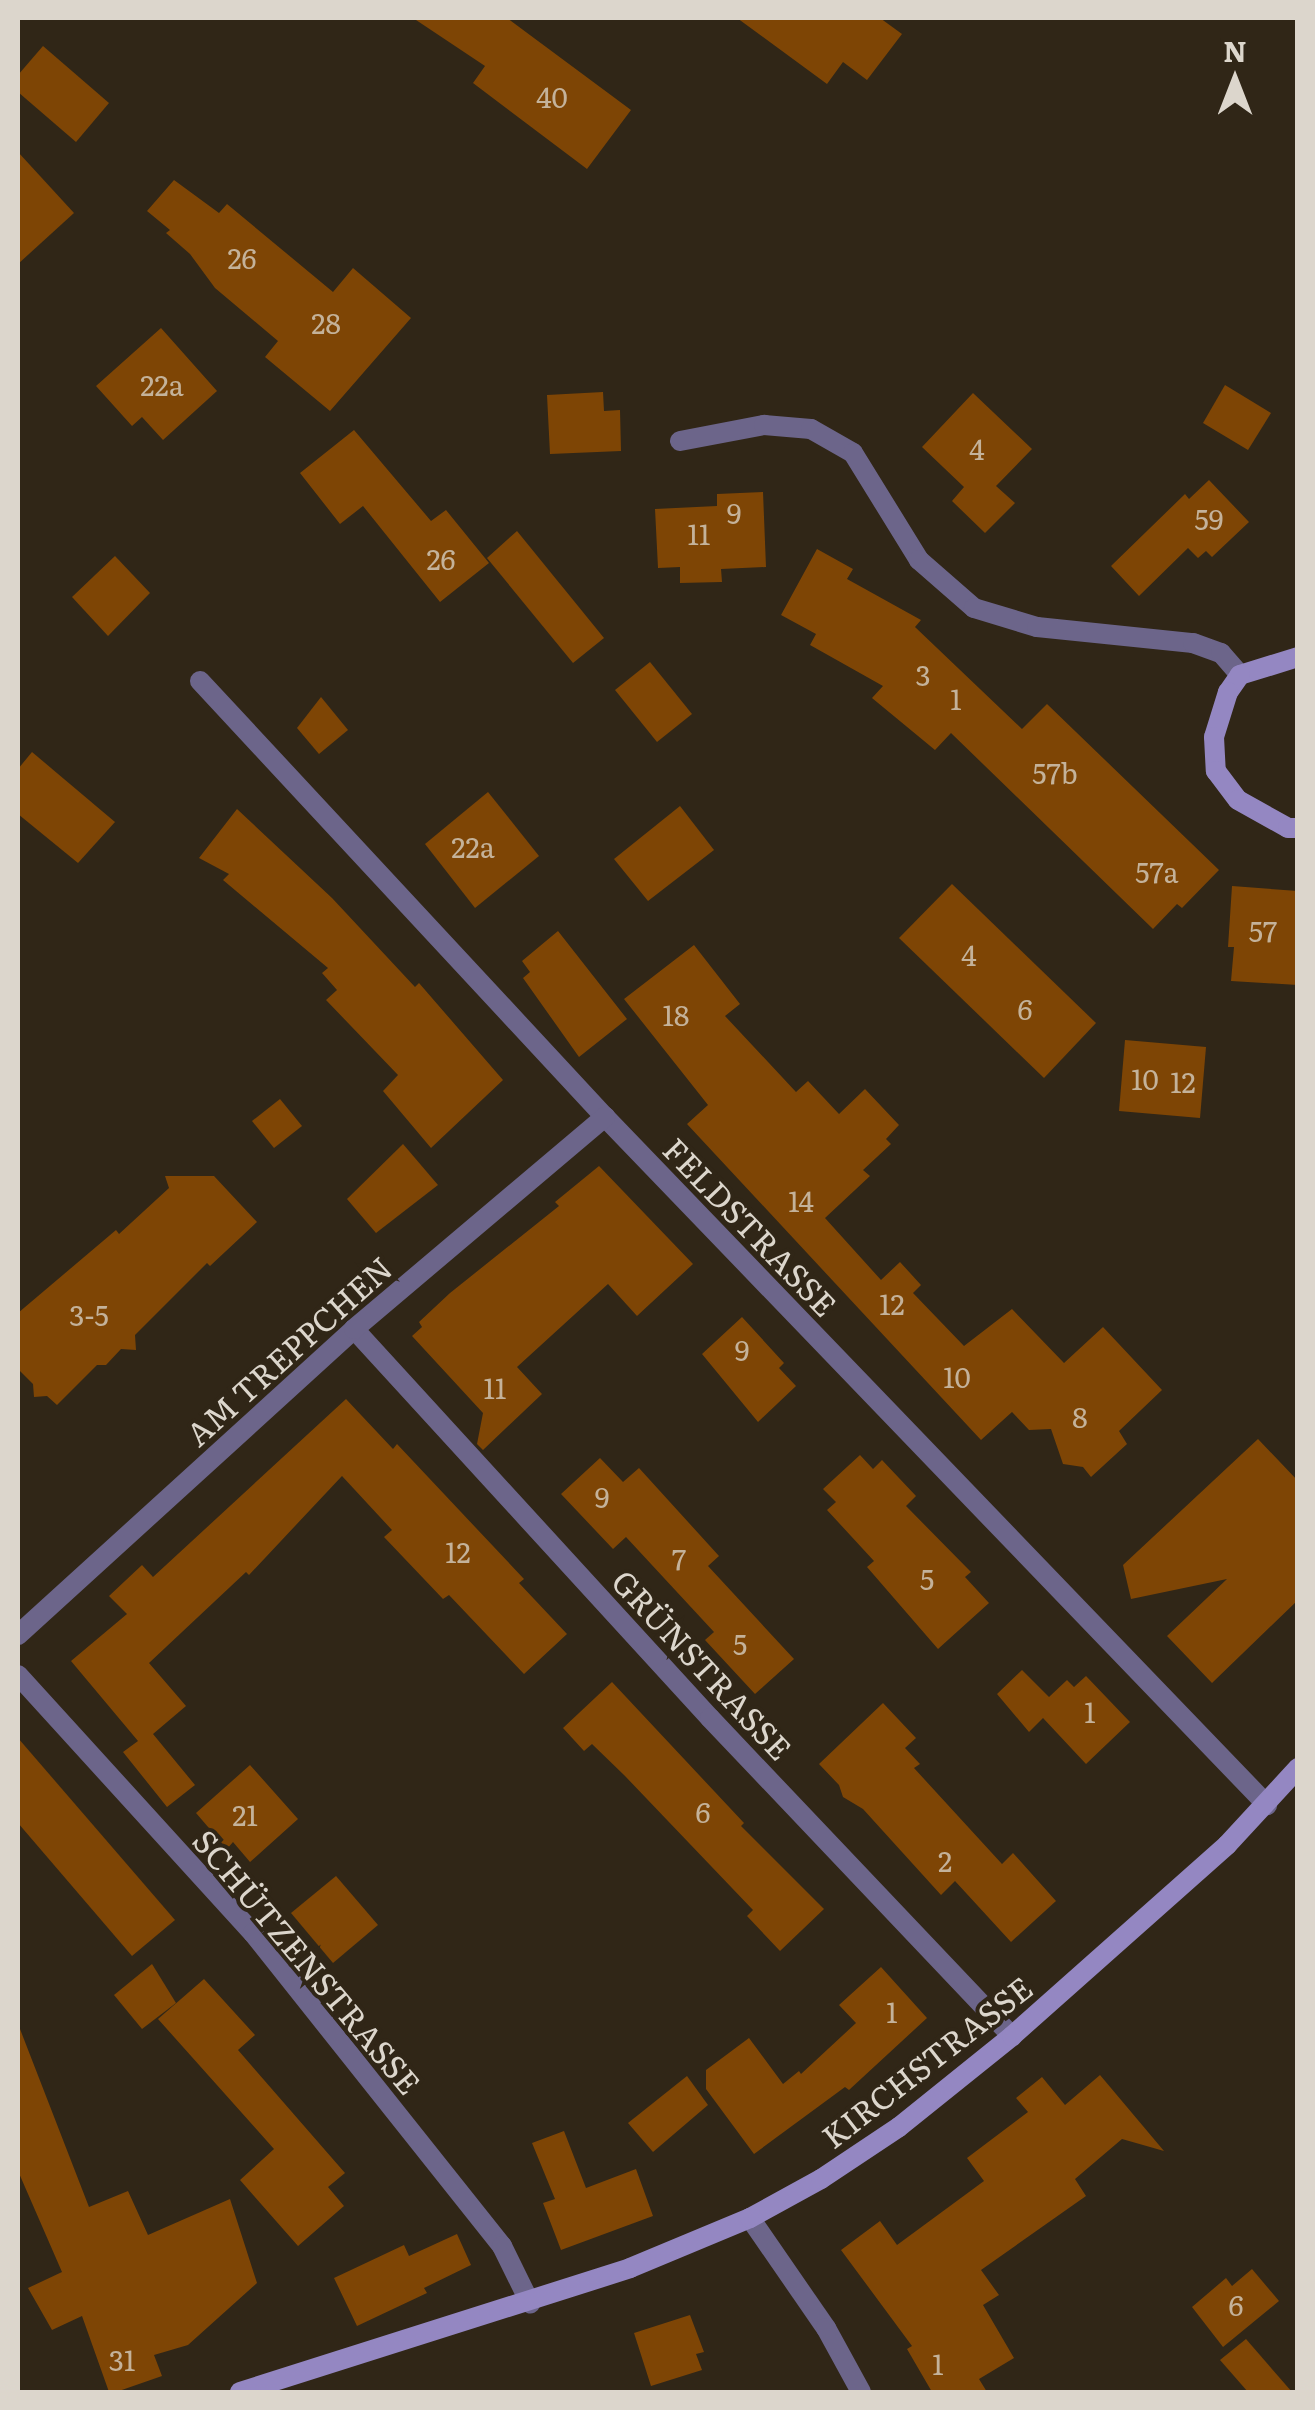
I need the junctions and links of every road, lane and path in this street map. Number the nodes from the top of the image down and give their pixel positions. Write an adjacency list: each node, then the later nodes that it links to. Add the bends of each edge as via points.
1 (680, 442): 3 (street, via 764,426 811,429 853,452 919,560 974,608 1038,627 1193,643 1222,653)
2 (1298, 657): 3 (street)
3 (1240, 674): 5 (street, via 1214,736 1216,771 1238,800)
4 (200, 681): 6 (street, FELDSTRASSE)
5 (1298, 828)
6 (605, 1117): 7 (street, AM TREPPCHEN); 11 (street, FELDSTRASSE)
7 (354, 1329): 8 (street, AM TREPPCHEN); 12 (street, GRÜNSTRASSE)
8 (18, 1635)
9 (18, 1675): 14 (street, SCHÜTZENSTRASSE, via 253,1934 502,2246)
10 (1298, 1768): 11 (street, KIRCHSTRASSE)
11 (1267, 1805): 12 (street, KIRCHSTRASSE)
12 (1012, 2036): 13 (street, KIRCHSTRASSE, via 900,2127)
13 (750, 2218): 14 (street, KIRCHSTRASSE); 16 (street)
14 (530, 2303): 15 (street, KIRCHSTRASSE)
15 (240, 2392)
16 (861, 2392)

